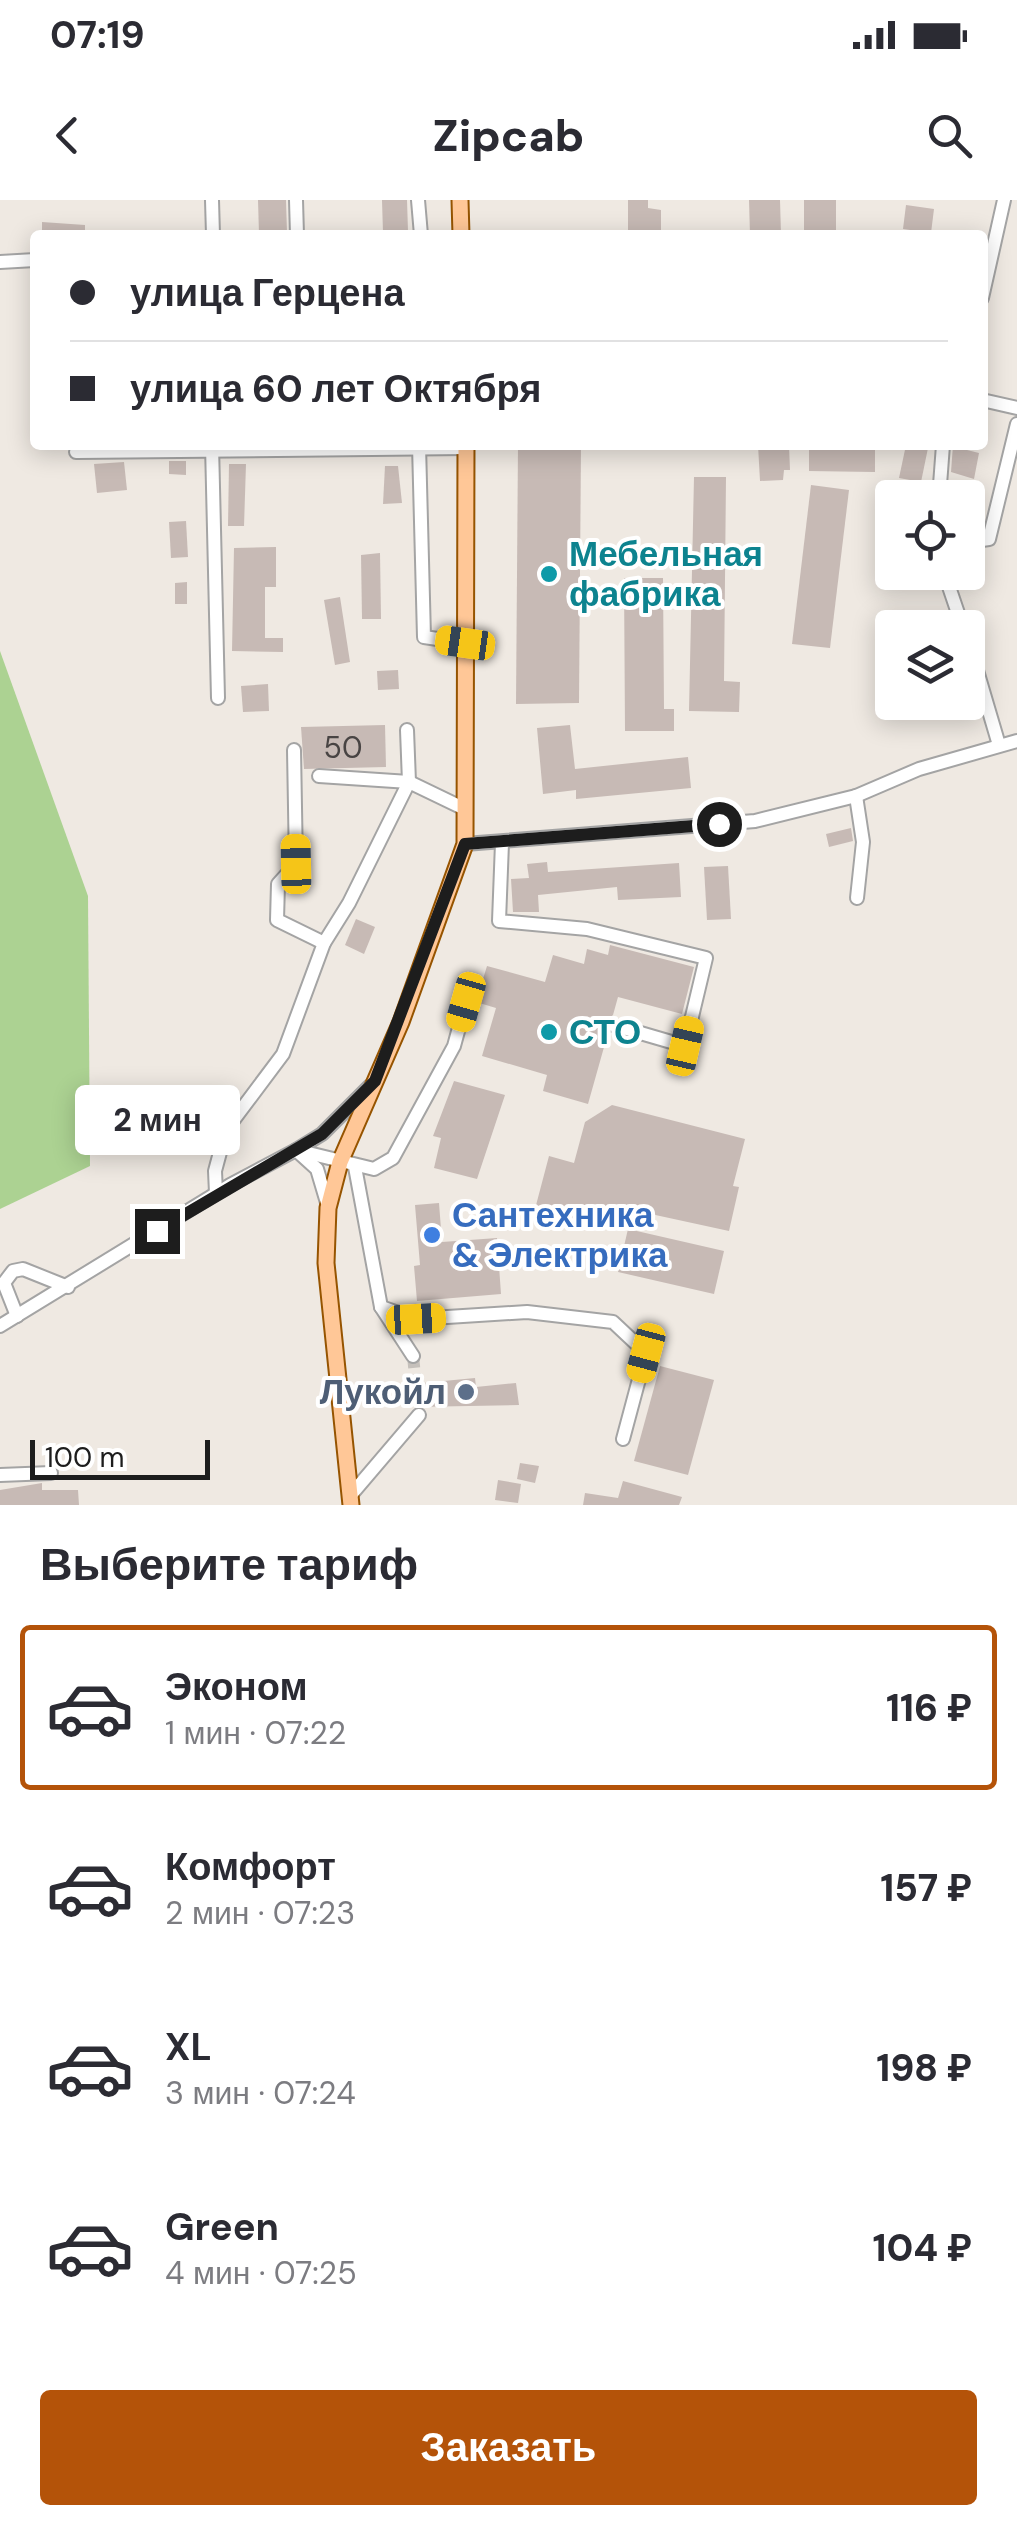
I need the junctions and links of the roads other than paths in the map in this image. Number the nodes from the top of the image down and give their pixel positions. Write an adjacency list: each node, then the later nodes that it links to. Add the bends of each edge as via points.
1 (212, 200): 6 (street)
2 (296, 200): 7 (street)
3 (418, 200): 8 (street)
4 (460, 200): 9 (main road)
5 (1004, 200): 12 (street)
6 (213, 230)
7 (297, 230)
8 (421, 230)
9 (461, 230)
10 (30, 260): 11 (street)
11 (0, 262)
12 (988, 271)
13 (988, 401): 14 (street)
14 (1017, 408)
15 (1017, 424): 23 (street)
16 (121, 450): 21 (street)
17 (212, 450): 25 (street)
18 (419, 450): 24 (street, via 424,637)
19 (466, 450): 24 (main road)
20 (943, 450): 22 (street)
21 (76, 452)
22 (940, 480)
23 (985, 540)
24 (465, 643): 34 (main road)
25 (218, 698)
26 (985, 698): 29 (street)
27 (406, 730): 32 (street)
28 (1017, 741): 29 (street)
29 (999, 746): 33 (street)
30 (294, 750): 38 (street, via 296,864 278,884 277,920)
31 (319, 776): 32 (street)
32 (409, 782): 34 (street); 38 (street)
33 (856, 796): 35 (street, via 755,821); 37 (street, via 863,842)
34 (465, 809): 36 (main road)
35 (502, 843): 36 (street); 40 (street, via 499,921 587,930 706,958 685,1046)
36 (465, 844): 41 (main road)
37 (857, 898)
38 (324, 943): 44 (street, via 283,1054 226,1130)
39 (466, 1002): 43 (street, via 454,1046 392,1158 374,1169)
40 (614, 1024)
41 (375, 1081): 42 (street, via 322,1134); 43 (main road)
42 (296, 1150): 43 (street); 44 (street); 45 (street, via 318,1169)
43 (348, 1164): 45 (main road); 47 (street)
44 (216, 1194): 46 (street)
45 (328, 1208): 55 (main road, via 326,1262)
46 (68, 1287): 48 (street); 48 (street, via 13,1271 4,1283)
47 (381, 1307): 50 (street); 52 (street, via 416,1319 528,1312 613,1322 646,1353)
48 (17, 1316): 49 (street)
49 (0, 1326)
50 (413, 1356)
51 (419, 1415): 55 (street)
52 (623, 1440)
53 (51, 1473): 54 (street)
54 (0, 1475)
55 (351, 1500)

